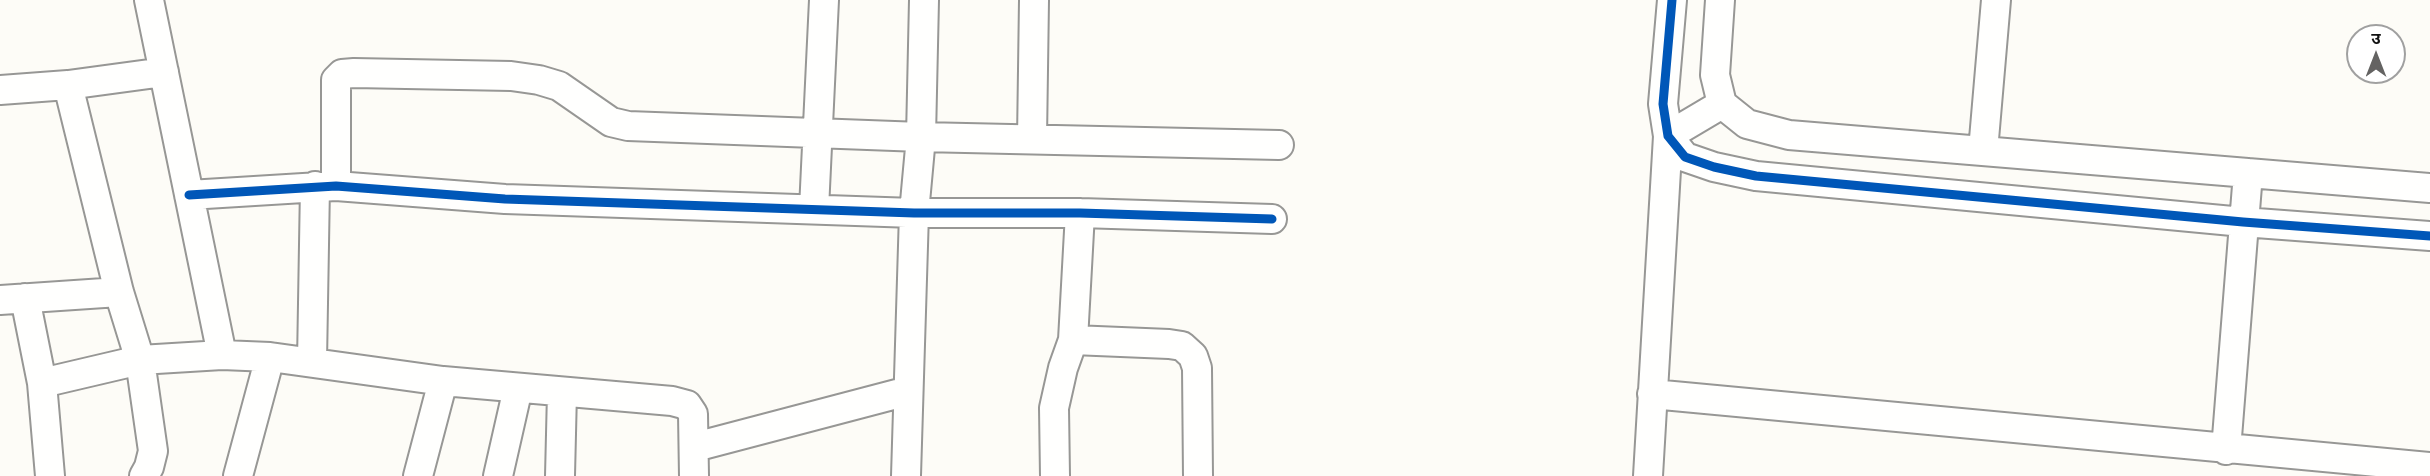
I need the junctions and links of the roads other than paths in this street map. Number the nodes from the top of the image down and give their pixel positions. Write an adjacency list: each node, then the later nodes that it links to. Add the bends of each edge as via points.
1 (148, 0): 8 (street)
2 (824, 0): 12 (street)
3 (924, 0): 14 (street)
4 (1034, 0): 15 (street)
5 (1672, 0): 13 (street, via 1663,104)
6 (1720, 0): 11 (street, via 1715,75)
7 (1996, 0): 17 (street)
8 (164, 72): 9 (street); 21 (street)
9 (68, 85): 10 (street); 28 (street)
10 (0, 90)
11 (1722, 104): 13 (street); 17 (street, via 1748,124 1789,135)
12 (817, 133): 14 (street); 19 (street, via 628,126 611,122 559,86 511,76 342,74 336,80); 22 (street)
13 (1668, 136): 26 (street, via 1685,156 1756,176); 40 (street)
14 (921, 137): 15 (street); 23 (street)
15 (1032, 139): 16 (street)
16 (1279, 145)
17 (1983, 151): 18 (street)
18 (2248, 173): 20 (street); 26 (street)
19 (326, 186): 21 (street); 22 (street, via 505,199); 34 (street)
20 (2430, 188)
21 (189, 195): 31 (street)
22 (814, 209): 23 (street)
23 (914, 213): 24 (street); 38 (street)
24 (1080, 213): 25 (street); 30 (street)
25 (1272, 219)
26 (2243, 222): 27 (street); 42 (street)
27 (2430, 236)
28 (119, 292): 29 (street); 33 (street)
29 (13, 299): 36 (street)
30 (1073, 340): 53 (street, via 1054,408); 54 (street, via 1169,344 1182,346 1193,356 1197,368)
31 (222, 355): 32 (street); 33 (street)
32 (270, 357): 34 (street); 47 (street)
33 (140, 360): 36 (street); 46 (street, via 153,451)
34 (312, 362): 35 (street)
35 (443, 381): 37 (street); 48 (street)
36 (42, 383): 45 (street)
37 (518, 388): 39 (street); 49 (street)
38 (908, 391): 41 (street); 52 (street)
39 (562, 392): 41 (street, via 687,405 693,414); 50 (street)
40 (1652, 394): 42 (street); 55 (street)
41 (695, 447): 51 (street)
42 (2226, 450): 44 (street)
43 (2430, 467): 44 (street)
44 (2334, 468)
45 (50, 476)
46 (144, 476)
47 (238, 476)
48 (418, 476)
49 (498, 476)
50 (560, 476)
51 (694, 476)
52 (906, 476)
53 (1055, 476)
54 (1198, 476)
55 (1648, 476)

